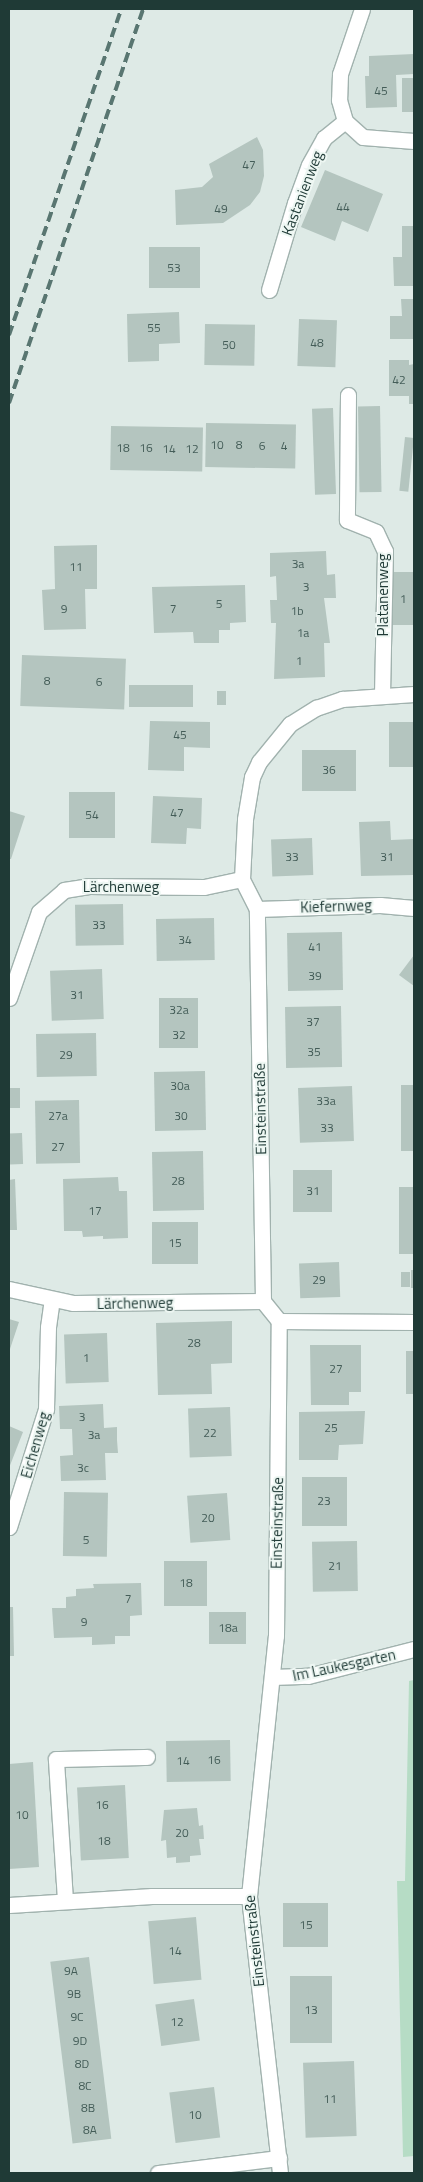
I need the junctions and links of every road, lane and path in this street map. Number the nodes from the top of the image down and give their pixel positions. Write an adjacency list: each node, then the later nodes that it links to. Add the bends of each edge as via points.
1 (362, 9): 2 (street, via 340,74 339,100)
2 (345, 121): 3 (street, via 364,137); 4 (street, Kastanienweg, via 324,138 309,165)
3 (414, 141)
4 (269, 290)
5 (348, 395): 7 (street, Platanenweg, via 347,520 376,532 385,551)
6 (414, 694): 7 (street)
7 (382, 695): 8 (street, via 342,699 316,708 290,724 268,749 252,777 248,794)
8 (242, 879): 10 (street, Einsteinstraße); 11 (street, Lärchenweg, via 204,887 89,886 64,890 40,912)
9 (414, 908): 10 (street, Kiefernweg, via 380,905)
10 (257, 909): 14 (street, Einsteinstraße)
11 (9, 998)
12 (9, 1289): 13 (street, Lärchenweg)
13 (52, 1300): 14 (street, Lärchenweg, via 87,1304); 17 (street, Eichenweg, via 48,1327 46,1409)
14 (263, 1301): 15 (street)
15 (279, 1321): 16 (street); 19 (street, Einsteinstraße, via 277,1612)
16 (414, 1322)
17 (9, 1528)
18 (414, 1649): 19 (street, Im Laukesgarten, via 308,1676)
19 (272, 1677): 21 (street, Einsteinstraße)
20 (147, 1757): 22 (street, via 56,1759)
21 (248, 1896): 22 (street, via 168,1895); 24 (street, Einsteinstraße)
22 (65, 1900): 23 (street)
23 (9, 1905)
24 (278, 2158): 25 (street); 26 (street, Einsteinstraße)
25 (158, 2173)
26 (280, 2173)

